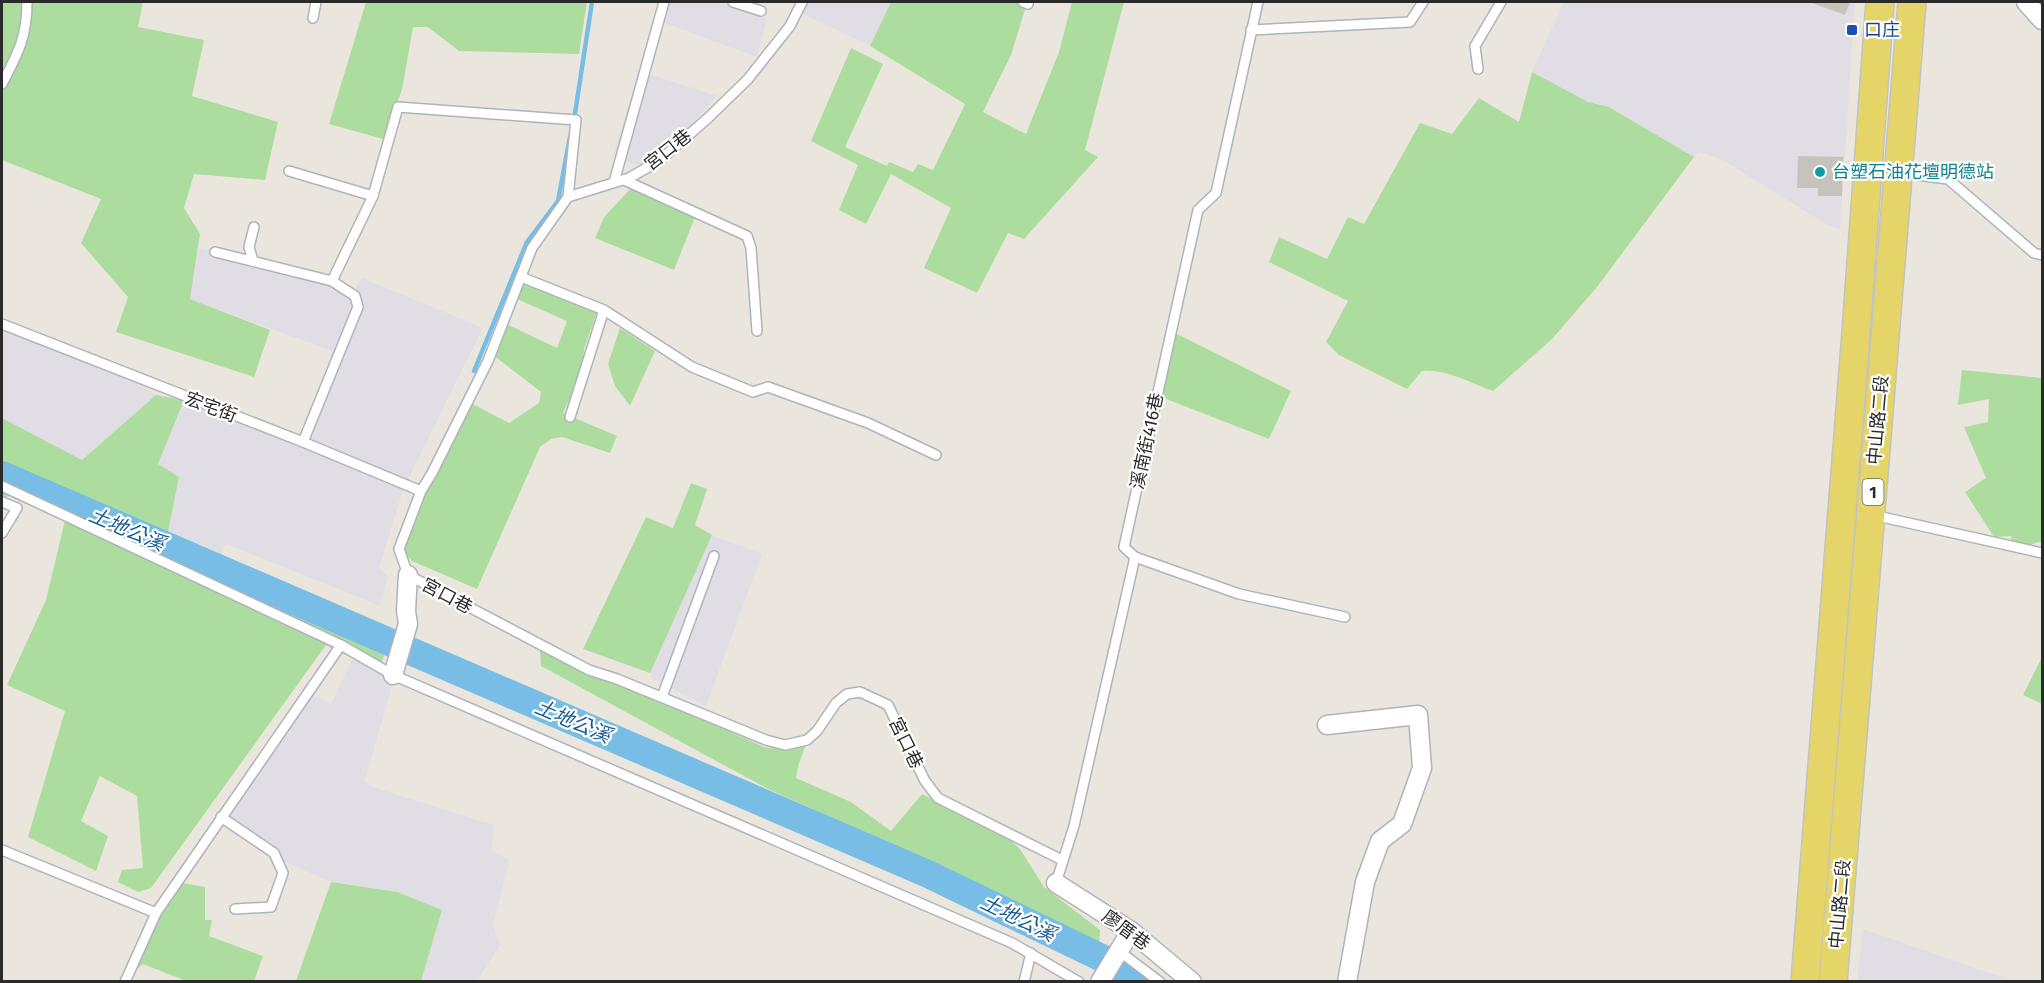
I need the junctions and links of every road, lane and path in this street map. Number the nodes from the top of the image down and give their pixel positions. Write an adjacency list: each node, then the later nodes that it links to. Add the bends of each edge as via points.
1 (27, 2): 17 (lane, via 21,47)
2 (316, 2): 13 (lane)
3 (664, 2): 21 (lane)
4 (733, 2): 12 (lane)
5 (802, 2): 20 (lane, 宮口巷, via 790,26 747,79 659,161)
6 (1257, 2): 15 (lane, 溪南街416巷)
7 (1423, 2): 15 (lane, via 1410,22)
8 (1502, 2): 16 (lane, via 1475,46)
9 (1880, 2): 66 (main road, 中山路二段 / 1)
10 (1912, 2): 19 (main road, 中山路二段 / 1)
11 (2026, 2): 14 (street)
12 (761, 11)
13 (313, 18)
14 (2043, 20)
15 (1251, 30): 43 (lane, 溪南街416巷, via 1216,193 1198,210 1124,547)
16 (1478, 69)
17 (2, 84)
18 (289, 171): 22 (lane)
19 (1898, 173): 26 (lane, via 1948,179 2034,253); 39 (main road, 中山路二段 / 1)
20 (624, 180): 21 (lane, 宮口巷); 32 (lane, via 747,236)
21 (614, 182): 23 (lane, 宮口巷)
22 (373, 196): 23 (lane, via 398,107 576,120); 29 (lane)
23 (568, 197): 28 (lane, 宮口巷, via 532,248)
24 (254, 227): 27 (lane, via 249,247)
25 (215, 252): 27 (lane)
26 (2043, 255)
27 (253, 261): 29 (lane)
28 (521, 277): 30 (lane); 37 (lane, 宮口巷, via 488,361)
29 (332, 281): 34 (lane, via 355,296 358,307)
30 (604, 310): 33 (lane); 35 (lane, via 692,367 753,392 768,387 868,423)
31 (2, 324): 34 (lane, 宏宅街)
32 (757, 331)
33 (570, 417)
34 (303, 442): 37 (lane, 宏宅街)
35 (936, 455)
36 (2, 486): 46 (lane)
37 (420, 491): 44 (lane, 宮口巷, via 399,549)
38 (2, 502): 40 (lane, via 17,508)
39 (1871, 514): 41 (lane); 67 (main road, 中山路二段 / 1)
40 (2, 533)
41 (2043, 553)
42 (714, 556): 48 (lane)
43 (1134, 557): 45 (lane, via 1239,594); 52 (lane, 溪南街416巷, via 1074,826)
44 (408, 575): 47 (street, via 408,624); 48 (lane, 宮口巷, via 589,670)
45 (1345, 617)
46 (341, 645): 47 (lane); 50 (lane)
47 (395, 667): 58 (lane, via 606,766)
48 (662, 697): 52 (lane, 宮口巷, via 785,745 807,740 818,731 836,703 847,694 860,693 888,705 925,782 938,798)
49 (1327, 725): 65 (street, via 1418,715 1422,768 1402,824 1380,841 1365,882)
50 (221, 818): 54 (lane, via 274,852 283,873 271,907); 55 (lane)
51 (2, 850): 55 (lane)
52 (1062, 860): 53 (lane, 溪南街416巷)
53 (1056, 883): 56 (street, 廖厝巷)
54 (235, 909)
55 (156, 913): 59 (lane)
56 (1131, 931): 57 (street); 64 (street, 廖厝巷)
57 (1119, 951): 62 (street); 63 (lane)
58 (1031, 953): 60 (lane); 61 (lane)
59 (125, 981)
60 (1024, 981)
61 (1079, 981)
62 (1100, 981)
63 (1160, 981)
64 (1192, 981)
65 (1347, 981)
66 (1805, 981)
67 (1833, 981)

